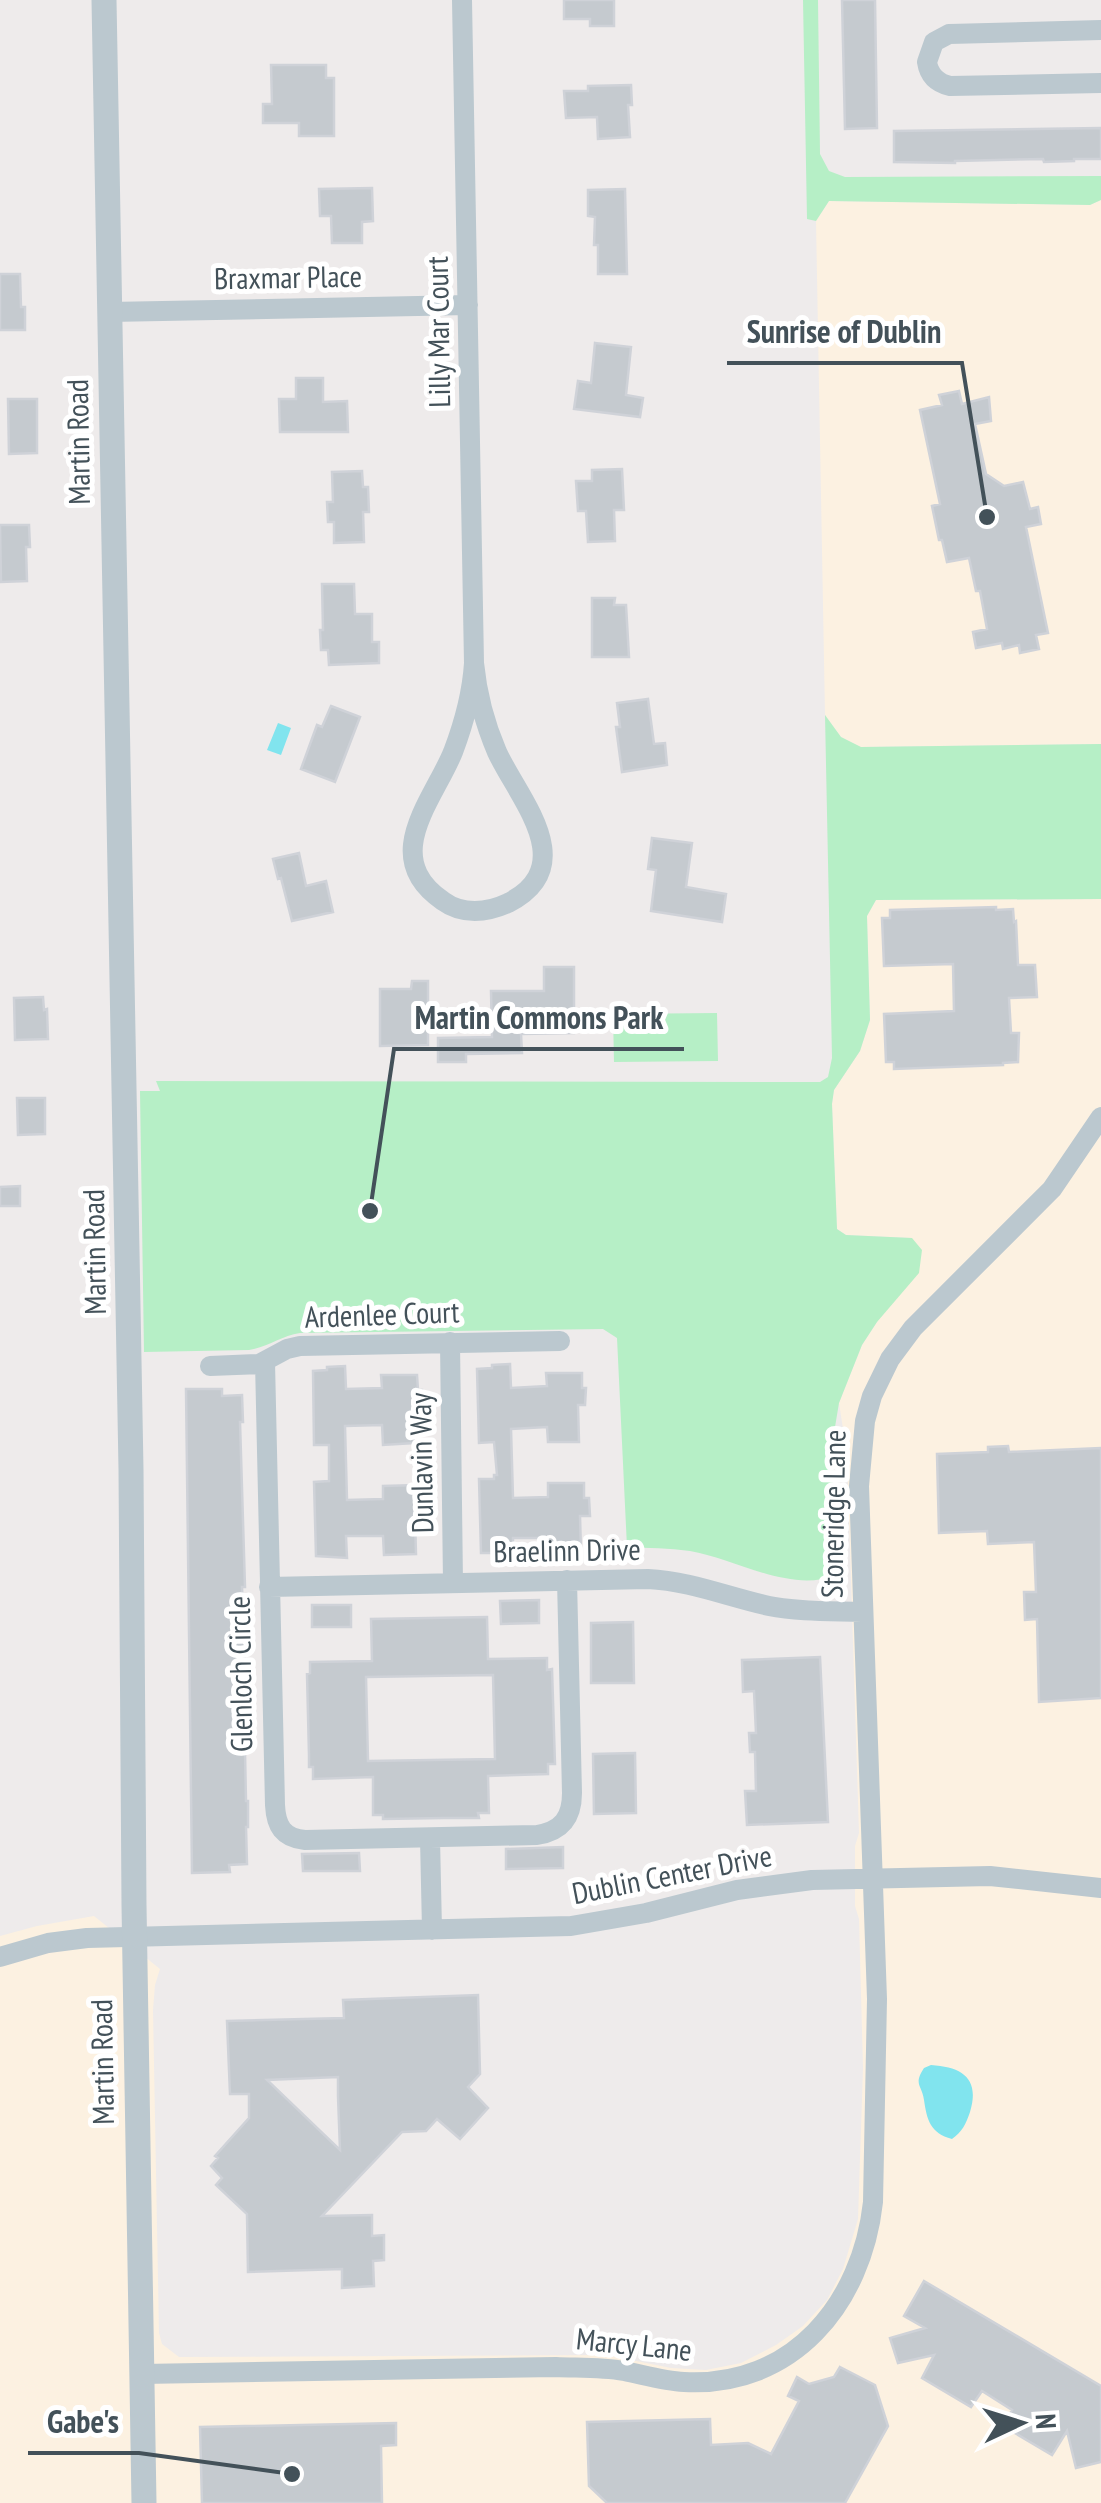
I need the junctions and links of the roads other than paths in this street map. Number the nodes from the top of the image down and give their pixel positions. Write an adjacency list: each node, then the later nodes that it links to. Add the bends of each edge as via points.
1 (104, 0): 6 (street, Martin Road)
2 (462, 0): 5 (street, Lilly Mar Court)
3 (1101, 30): 4 (street, via 948,34 934,42 927,62 933,77 950,86)
4 (1101, 83)
5 (468, 306): 6 (street, Braxmar Place); 7 (street, Lilly Mar Court)
6 (109, 312): 21 (street, Martin Road, via 132,1469)
7 (474, 664): 7 (street, Lilly Mar Court, via 488,727 538,826 542,856 539,872 517,898 466,911 426,886 416,868 413,837 466,716)
8 (1101, 1117): 16 (street, Stoneridge Lane, via 1052,1189 914,1328 881,1375 860,1455)
9 (560, 1341): 10 (street, Ardenlee Court)
10 (450, 1342): 11 (street, Ardenlee Court, via 300,1346); 14 (street, Dunlavin Way)
11 (265, 1362): 12 (street, Ardenlee Court); 15 (street, Glenloch Circle)
12 (210, 1366)
13 (567, 1580): 14 (street, Braelinn Drive); 16 (street, Braelinn Drive, via 668,1580 770,1606); 17 (street, Glenloch Circle, via 567,1819 548,1833)
14 (453, 1583): 15 (street, Braelinn Drive)
15 (269, 1586): 17 (street, Glenloch Circle, via 277,1824 305,1840)
16 (862, 1612): 18 (street, Stoneridge Lane)
17 (430, 1838): 20 (street)
18 (873, 1878): 19 (street, Dublin Center Drive, via 990,1876); 20 (street, Dublin Center Drive, via 769,1884 585,1924); 23 (street, Marcy Lane, via 878,2060 870,2222 850,2286 830,2317 790,2354 740,2377 705,2382 556,2367)
19 (1101, 1888)
20 (432, 1930): 21 (street, Dublin Center Drive)
21 (134, 1937): 22 (street, Dublin Center Drive, via 56,1941); 23 (street, Martin Road)
22 (0, 1957)
23 (142, 2374): 24 (street, Martin Road)
24 (144, 2503)

